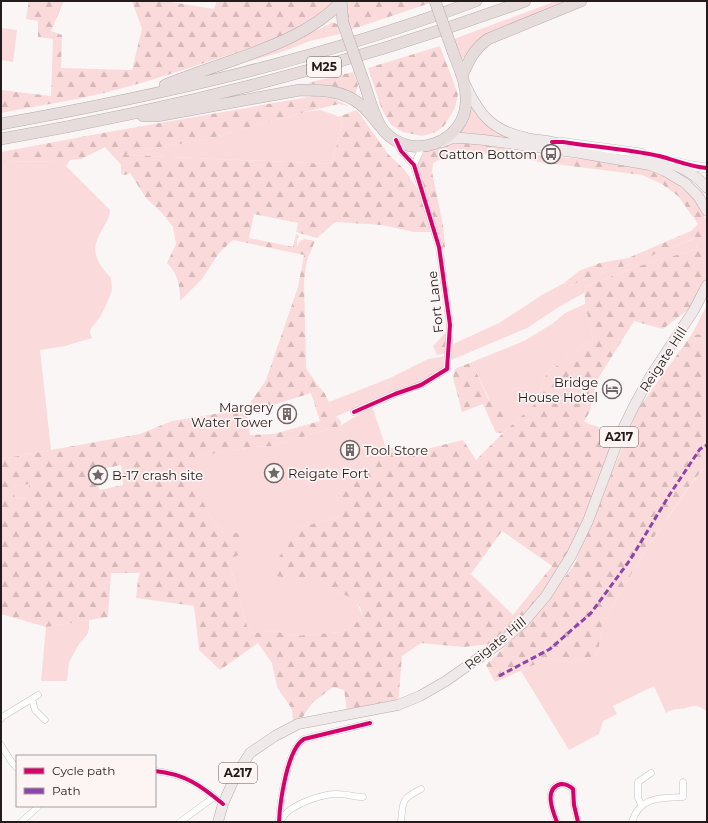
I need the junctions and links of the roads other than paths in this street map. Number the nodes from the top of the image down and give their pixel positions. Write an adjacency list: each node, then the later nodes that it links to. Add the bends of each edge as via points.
1 (341, 1): 7 (highway, M25, via 321,20 279,43); 10 (highway, bridge, via 343,23)
2 (435, 1): 6 (highway, bridge)
3 (476, 1): 7 (highway, M25, via 359,41 216,79)
4 (525, 1): 8 (highway, M25, via 364,55 220,94)
5 (582, 1): 6 (highway, via 488,39 472,54)
6 (464, 80): 13 (highway, via 464,114 457,127); 14 (main road, via 472,100 481,113 500,130)
7 (115, 102): 9 (highway, M25)
8 (118, 117): 10 (highway, M25, via 157,116 300,90 324,90 342,93 361,104); 11 (highway, M25)
9 (1, 124)
10 (379, 125): 12 (highway)
11 (1, 139)
12 (396, 140): 15 (highway); 16 (street, Fort Lane)
13 (440, 142): 15 (highway); 19 (main road, via 462,138 636,162 665,171 685,183)
14 (552, 142): 17 (street, via 638,153); 18 (main road, via 666,162 696,176)
15 (422, 147): 16 (street)
16 (414, 165): 21 (street, Fort Lane, via 439,247 450,325 447,369 420,385)
17 (707, 168)
18 (707, 188)
19 (706, 208)
20 (707, 285): 35 (main road, Reigate Hill / A217, via 634,406 620,435 588,521 571,556 546,596 523,623 500,643 420,696 398,705 298,724 275,736 250,753 235,777)
21 (354, 412)
22 (38, 695): 23 (street)
23 (32, 699): 24 (street); 25 (street, via 35,710)
24 (1, 719)
25 (45, 720)
26 (370, 723): 41 (street, via 299,742 284,784)
27 (1, 745): 28 (street)
28 (16, 767)
29 (156, 771): 33 (street, via 185,777)
30 (651, 774): 36 (street, via 638,782 638,798)
31 (684, 782): 36 (street, via 684,797 658,798)
32 (421, 789): 42 (street, via 403,800)
33 (214, 797): 35 (street); 39 (street)
34 (363, 797): 41 (street, via 325,795 290,809)
35 (223, 804): 40 (main road, Reigate Hill / A217)
36 (642, 806): 45 (street)
37 (38, 807): 38 (street)
38 (21, 822)
39 (180, 822)
40 (218, 822)
41 (279, 822)
42 (401, 822)
43 (557, 822): 44 (street, via 550,798 554,788 562,784 573,789)
44 (578, 822)
45 (632, 822)

